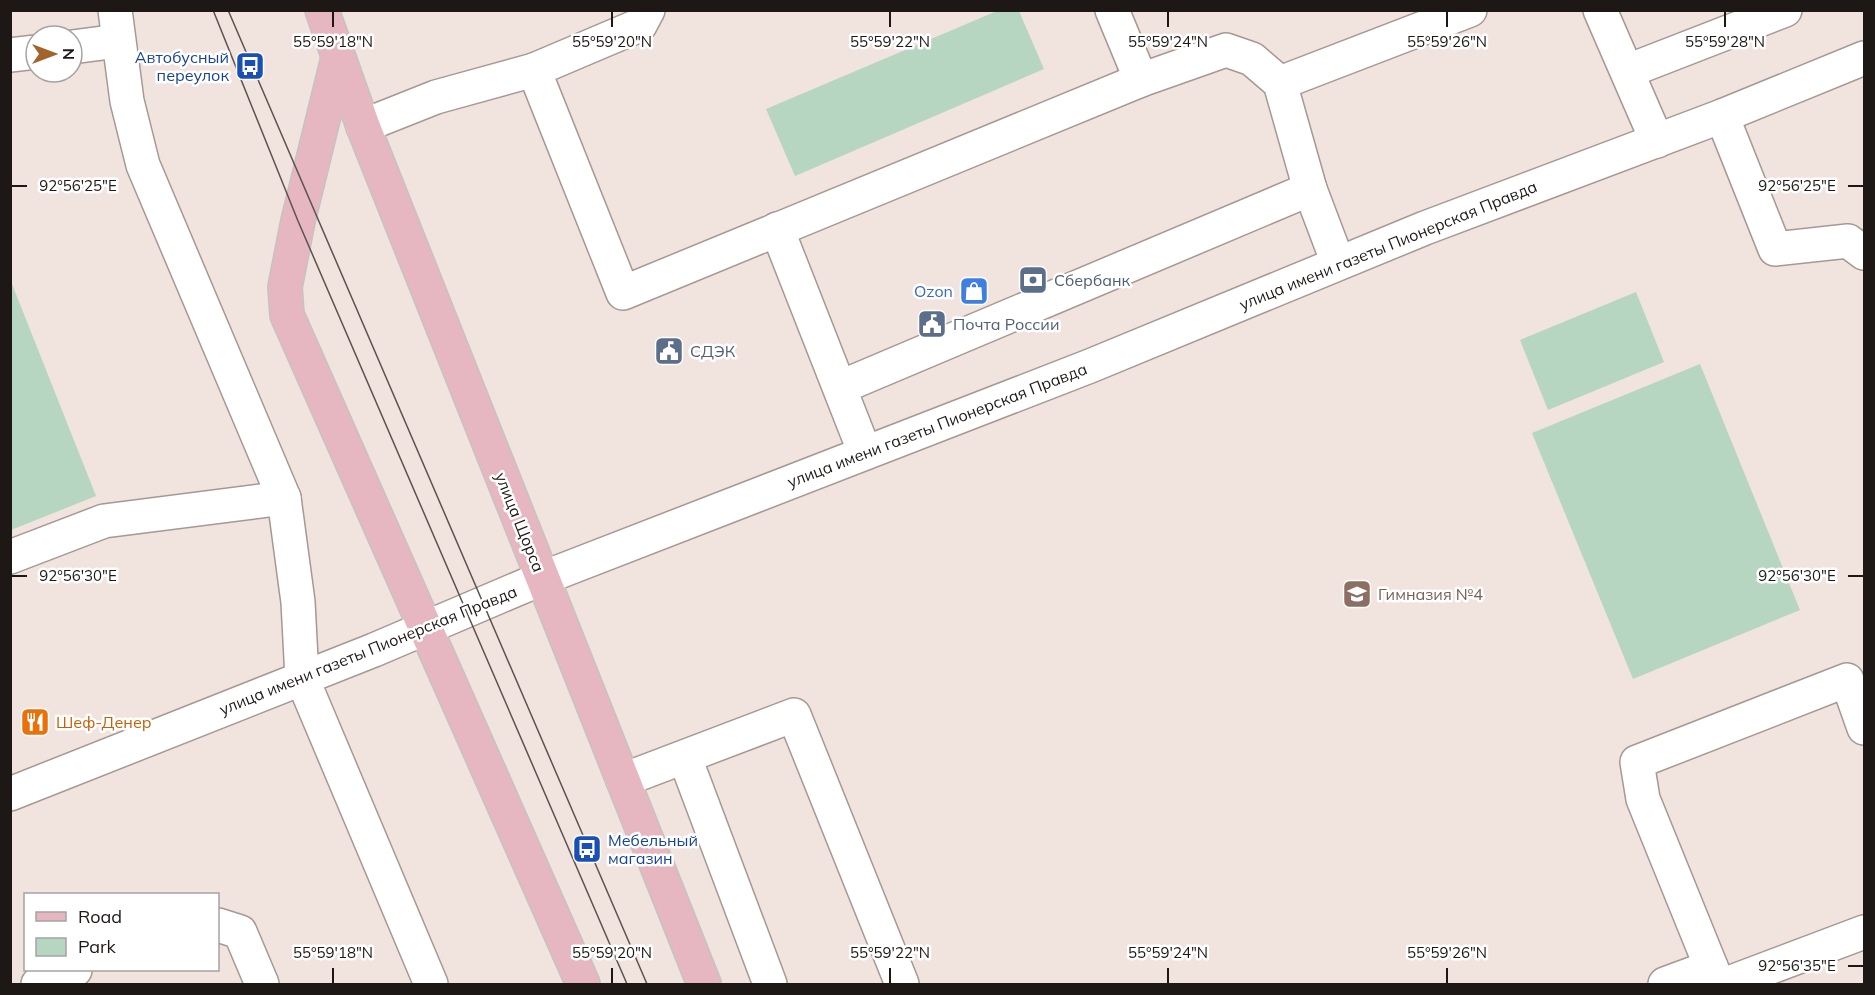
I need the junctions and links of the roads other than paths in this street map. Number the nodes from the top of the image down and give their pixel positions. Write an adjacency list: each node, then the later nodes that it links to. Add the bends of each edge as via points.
1 (322, 10): 9 (main road, улица Щорса)
2 (648, 10): 11 (street, via 640,25)
3 (1112, 10): 13 (street)
4 (1470, 10): 14 (street)
5 (1600, 10): 12 (street)
6 (1785, 10): 12 (street)
7 (116, 26): 8 (street); 24 (street, via 127,101 143,165)
8 (84, 41)
9 (338, 58): 16 (main road, улица Щорса); 27 (main road, via 285,286 287,315)
10 (1864, 58): 15 (street, улица имени газеты Пионерская Правда)
11 (534, 70): 16 (street, via 447,93); 19 (street, via 623,293)
12 (1628, 71): 17 (street)
13 (1141, 80): 14 (street, via 1226,50 1252,58); 19 (street)
14 (1280, 83): 18 (street)
15 (1722, 116): 17 (street, улица имени газеты Пионерская Правда); 20 (street, via 1775,249 1848,241)
16 (363, 126): 26 (main road, улица Щорса)
17 (1657, 141): 21 (street, улица имени газеты Пионерская Правда)
18 (1310, 189): 21 (street); 22 (street)
19 (777, 229): 22 (street)
20 (1864, 253)
21 (1338, 263): 23 (street, улица имени газеты Пионерская Правда)
22 (840, 387): 23 (street)
23 (865, 453): 26 (street, улица имени газеты Пионерская Правда)
24 (284, 498): 25 (street, via 104,521); 28 (street, via 298,602)
25 (10, 557)
26 (543, 578): 27 (street, улица имени газеты Пионерская Правда); 31 (main road, улица Щорса)
27 (426, 627): 28 (street, улица имени газеты Пионерская Правда); 40 (main road)
28 (302, 678): 32 (street, улица имени газеты Пионерская Правда); 39 (street)
29 (1864, 728): 36 (street, via 1846,680 1637,762 1643,799)
30 (685, 758): 31 (street); 42 (street); 43 (street, via 794,714)
31 (623, 780): 41 (main road, улица Щорса)
32 (10, 794)
33 (219, 925): 38 (street, via 240,932)
34 (1864, 932): 36 (street)
35 (70, 971): 37 (street)
36 (1718, 979): 44 (street)
37 (38, 984)
38 (262, 984)
39 (431, 984)
40 (583, 984)
41 (704, 984)
42 (770, 984)
43 (902, 984)
44 (1665, 984)

